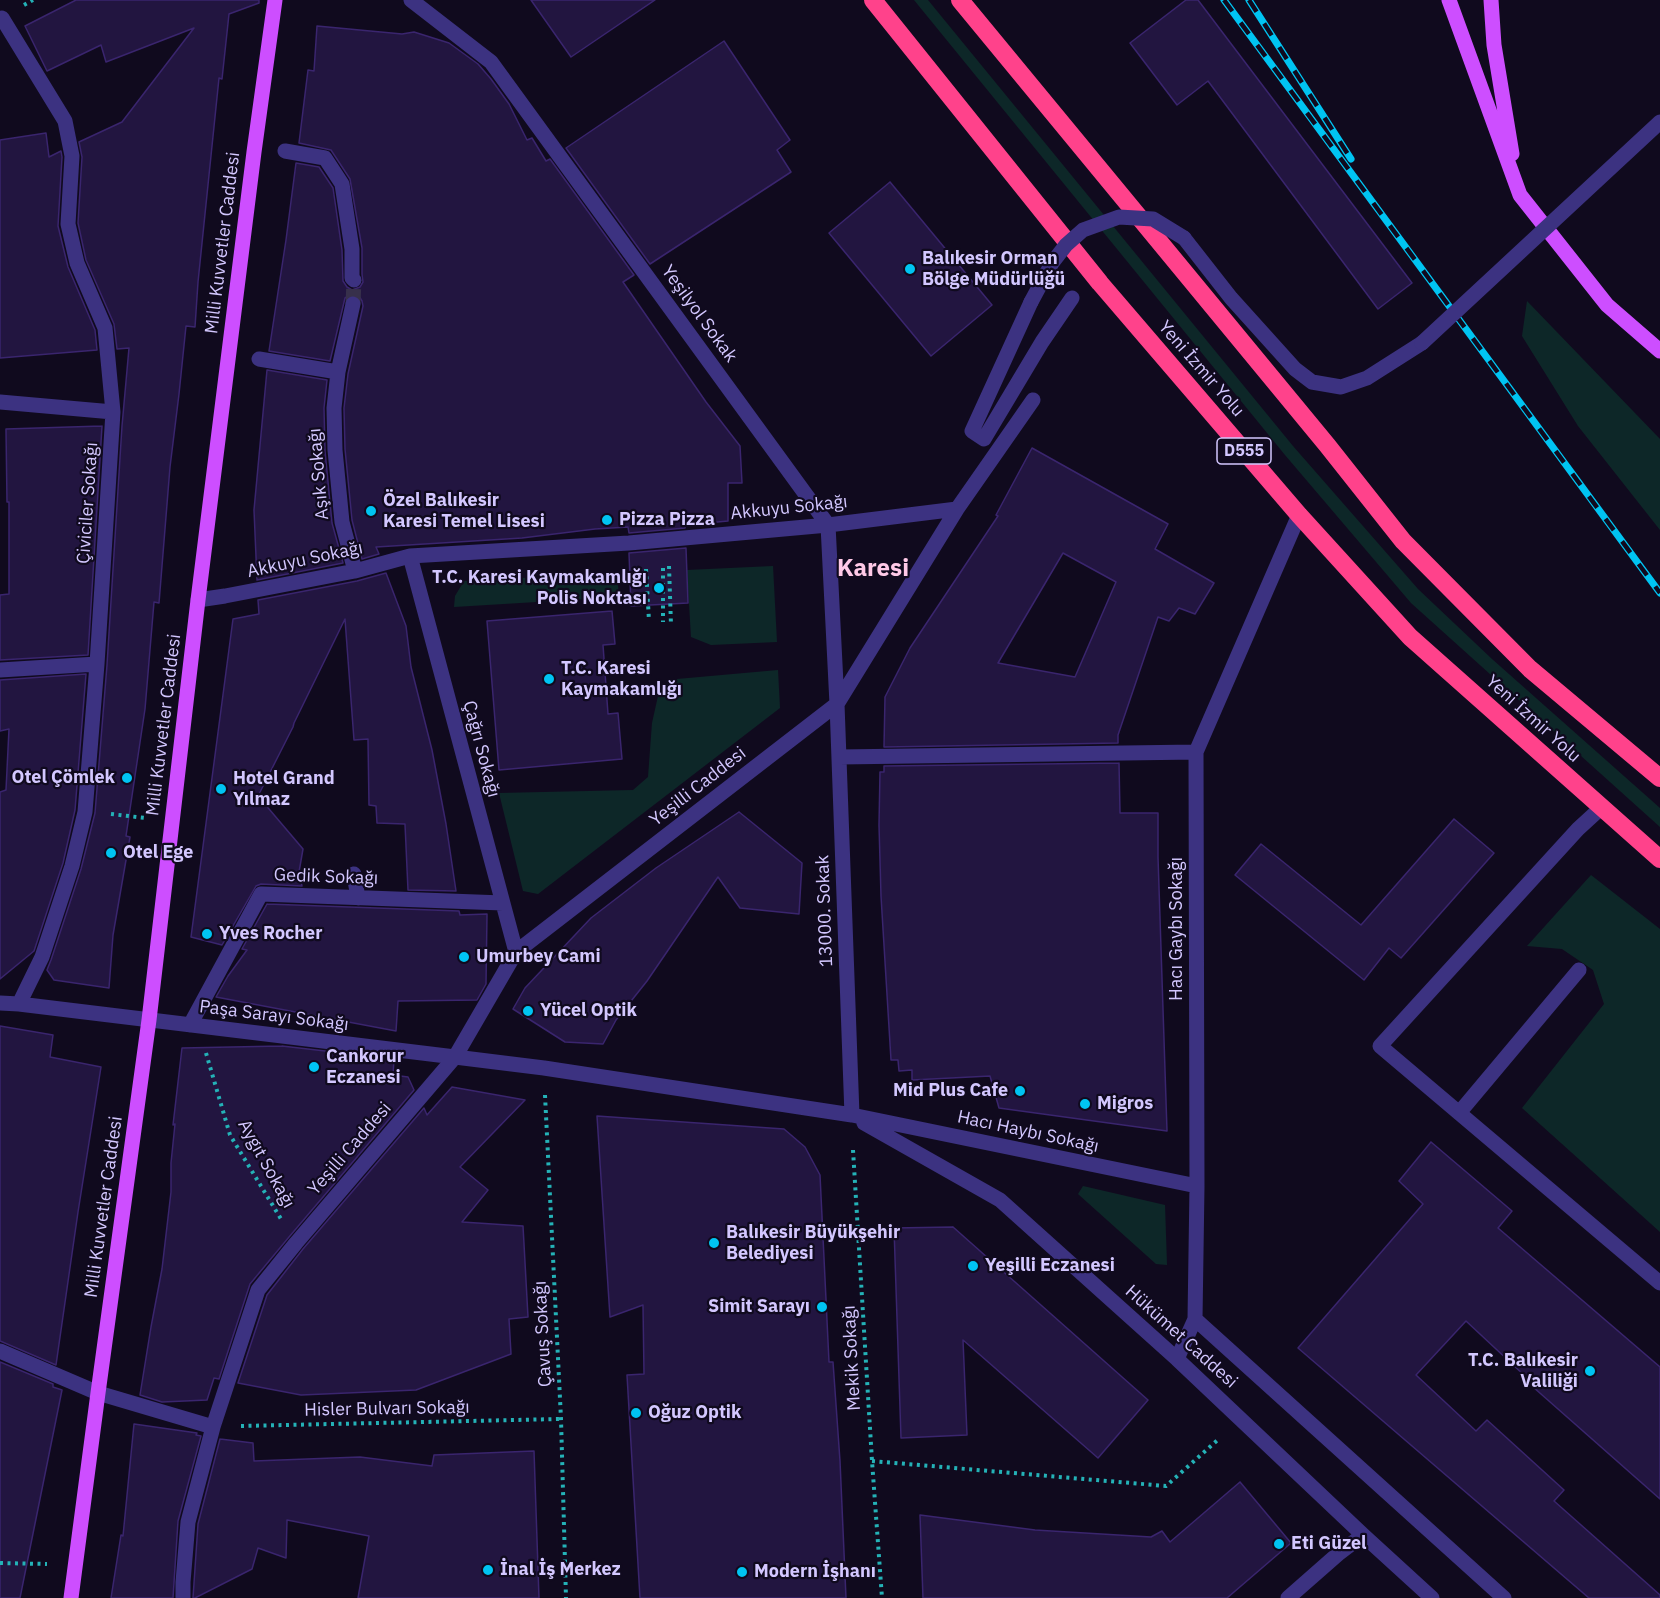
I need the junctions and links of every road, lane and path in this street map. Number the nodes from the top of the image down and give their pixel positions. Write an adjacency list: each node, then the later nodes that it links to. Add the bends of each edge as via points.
1 (275, 0): 28 (main road, Milli Kuvvetler Caddesi)
2 (411, 0): 22 (street, Yeşilyol Sokak, via 491,62)
3 (873, 0): 21 (highway, Yeni İzmir Yolu / D555, via 1100,283)
4 (960, 0): 37 (highway, Yeni İzmir Yolu, via 1403,542 1530,669)
5 (1449, 0): 10 (main road)
6 (1491, 0): 10 (main road, via 1494,45)
7 (2, 18): 19 (street, Çiviciler Sokağı, via 65,121 72,156 68,224 77,263 105,328)
8 (1660, 122): 12 (street, bridge, via 1422,343 1367,378 1341,387 1312,382 1295,369 1184,238 1153,219 1119,217 1083,230 1052,263 972,431 984,439)
9 (285, 151): 11 (street, via 325,159 342,184)
10 (1520, 195): 14 (main road, via 1607,305)
11 (354, 280)
12 (1072, 298)
13 (353, 304): 16 (street, Aşık Sokağı)
14 (1660, 351)
15 (258, 359): 16 (street)
16 (338, 372): 27 (street, Aşık Sokağı, via 335,450 342,522)
17 (1032, 400): 20 (street)
18 (0, 402): 19 (street)
19 (113, 412): 32 (street, Çiviciler Sokağı)
20 (957, 509): 22 (street, Akkuyu Sokağı); 34 (street)
21 (1299, 515): 35 (street, Hacı Gaybı Sokağı); 38 (highway, Yeni İzmir Yolu / D555, via 1410,637)
22 (828, 525): 23 (street, Akkuyu Sokağı, via 629,543); 34 (street)
23 (410, 556): 27 (street, Akkuyu Sokağı); 44 (street, Çağrı Sokağı)
24 (669, 558): 31 (path)
25 (663, 565): 30 (path)
26 (646, 566): 29 (path)
27 (355, 571): 28 (street, Akkuyu Sokağı)
28 (198, 600): 49 (main road, Milli Kuvvetler Caddesi)
29 (649, 621)
30 (663, 622)
31 (670, 625)
32 (97, 664): 33 (street); 39 (street, Çiviciler Sokağı)
33 (0, 670)
34 (837, 704): 36 (street, 13000. Sokak); 45 (street, Yeşilli Caddesi)
35 (1196, 752): 36 (street); 55 (street, Hacı Gaybı Sokağı)
36 (839, 757): 54 (street, 13000. Sokak)
37 (1660, 778)
38 (1602, 807): 41 (highway, Yeni İzmir Yolu / D555); 53 (street, via 1380,1046)
39 (85, 812): 40 (path); 48 (street, Çiviciler Sokağı, via 42,957)
40 (146, 818)
41 (1660, 859)
42 (354, 874): 43 (street)
43 (358, 898): 44 (street, Gedik Sokağı); 50 (street, Gedik Sokağı, via 261,894)
44 (503, 903): 45 (street, Çağrı Sokağı)
45 (516, 952): 51 (street, Yeşilli Caddesi)
46 (1579, 970): 53 (street)
47 (0, 1003): 48 (street, Paşa Sarayı Sokağı)
48 (19, 1004): 49 (street, Paşa Sarayı Sokağı)
49 (149, 1020): 50 (street, Paşa Sarayı Sokağı); 61 (main road, Milli Kuvvetler Caddesi)
50 (194, 1026): 51 (street, Paşa Sarayı Sokağı); 56 (path, Aygıt Sokağı, via 230,1135)
51 (455, 1057): 52 (street, Paşa Sarayı Sokağı); 56 (street, Yeşilli Caddesi)
52 (544, 1068): 54 (street, Hacı Haybı Sokağı); 62 (path, Çavuş Sokağı)
53 (1459, 1113): 57 (street)
54 (852, 1115): 55 (street, Hacı Haybı Sokağı); 60 (street, Hükümet Caddesi, via 1000,1200); 65 (path, Mekik Sokağı)
55 (1197, 1186): 58 (street, Hacı Gaybı Sokağı)
56 (296, 1243): 64 (street, Yeşilli Caddesi, via 258,1290)
57 (1660, 1282)
58 (1195, 1319): 60 (street, Hacı Gaybı Sokağı); 75 (street)
59 (0, 1352): 61 (street)
60 (1177, 1359): 63 (street, Hükümet Caddesi)
61 (98, 1393): 64 (street); 68 (main road, Milli Kuvvetler Caddesi)
62 (561, 1419): 64 (path, Hisler Bulvarı Sokağı); 71 (path, Çavuş Sokağı)
63 (1241, 1419): 65 (path, via 1166,1486); 66 (street, Hükümet Caddesi)
64 (213, 1427): 70 (street, Yeşilli Caddesi, via 188,1522)
65 (872, 1461): 72 (path, Mekik Sokağı)
66 (1363, 1535): 73 (street); 74 (street, Hükümet Caddesi)
67 (0, 1563): 68 (path)
68 (76, 1564): 69 (main road, Milli Kuvvetler Caddesi)
69 (72, 1598)
70 (183, 1598)
71 (566, 1598)
72 (882, 1598)
73 (1288, 1598)
74 (1432, 1598)
75 (1504, 1598)

